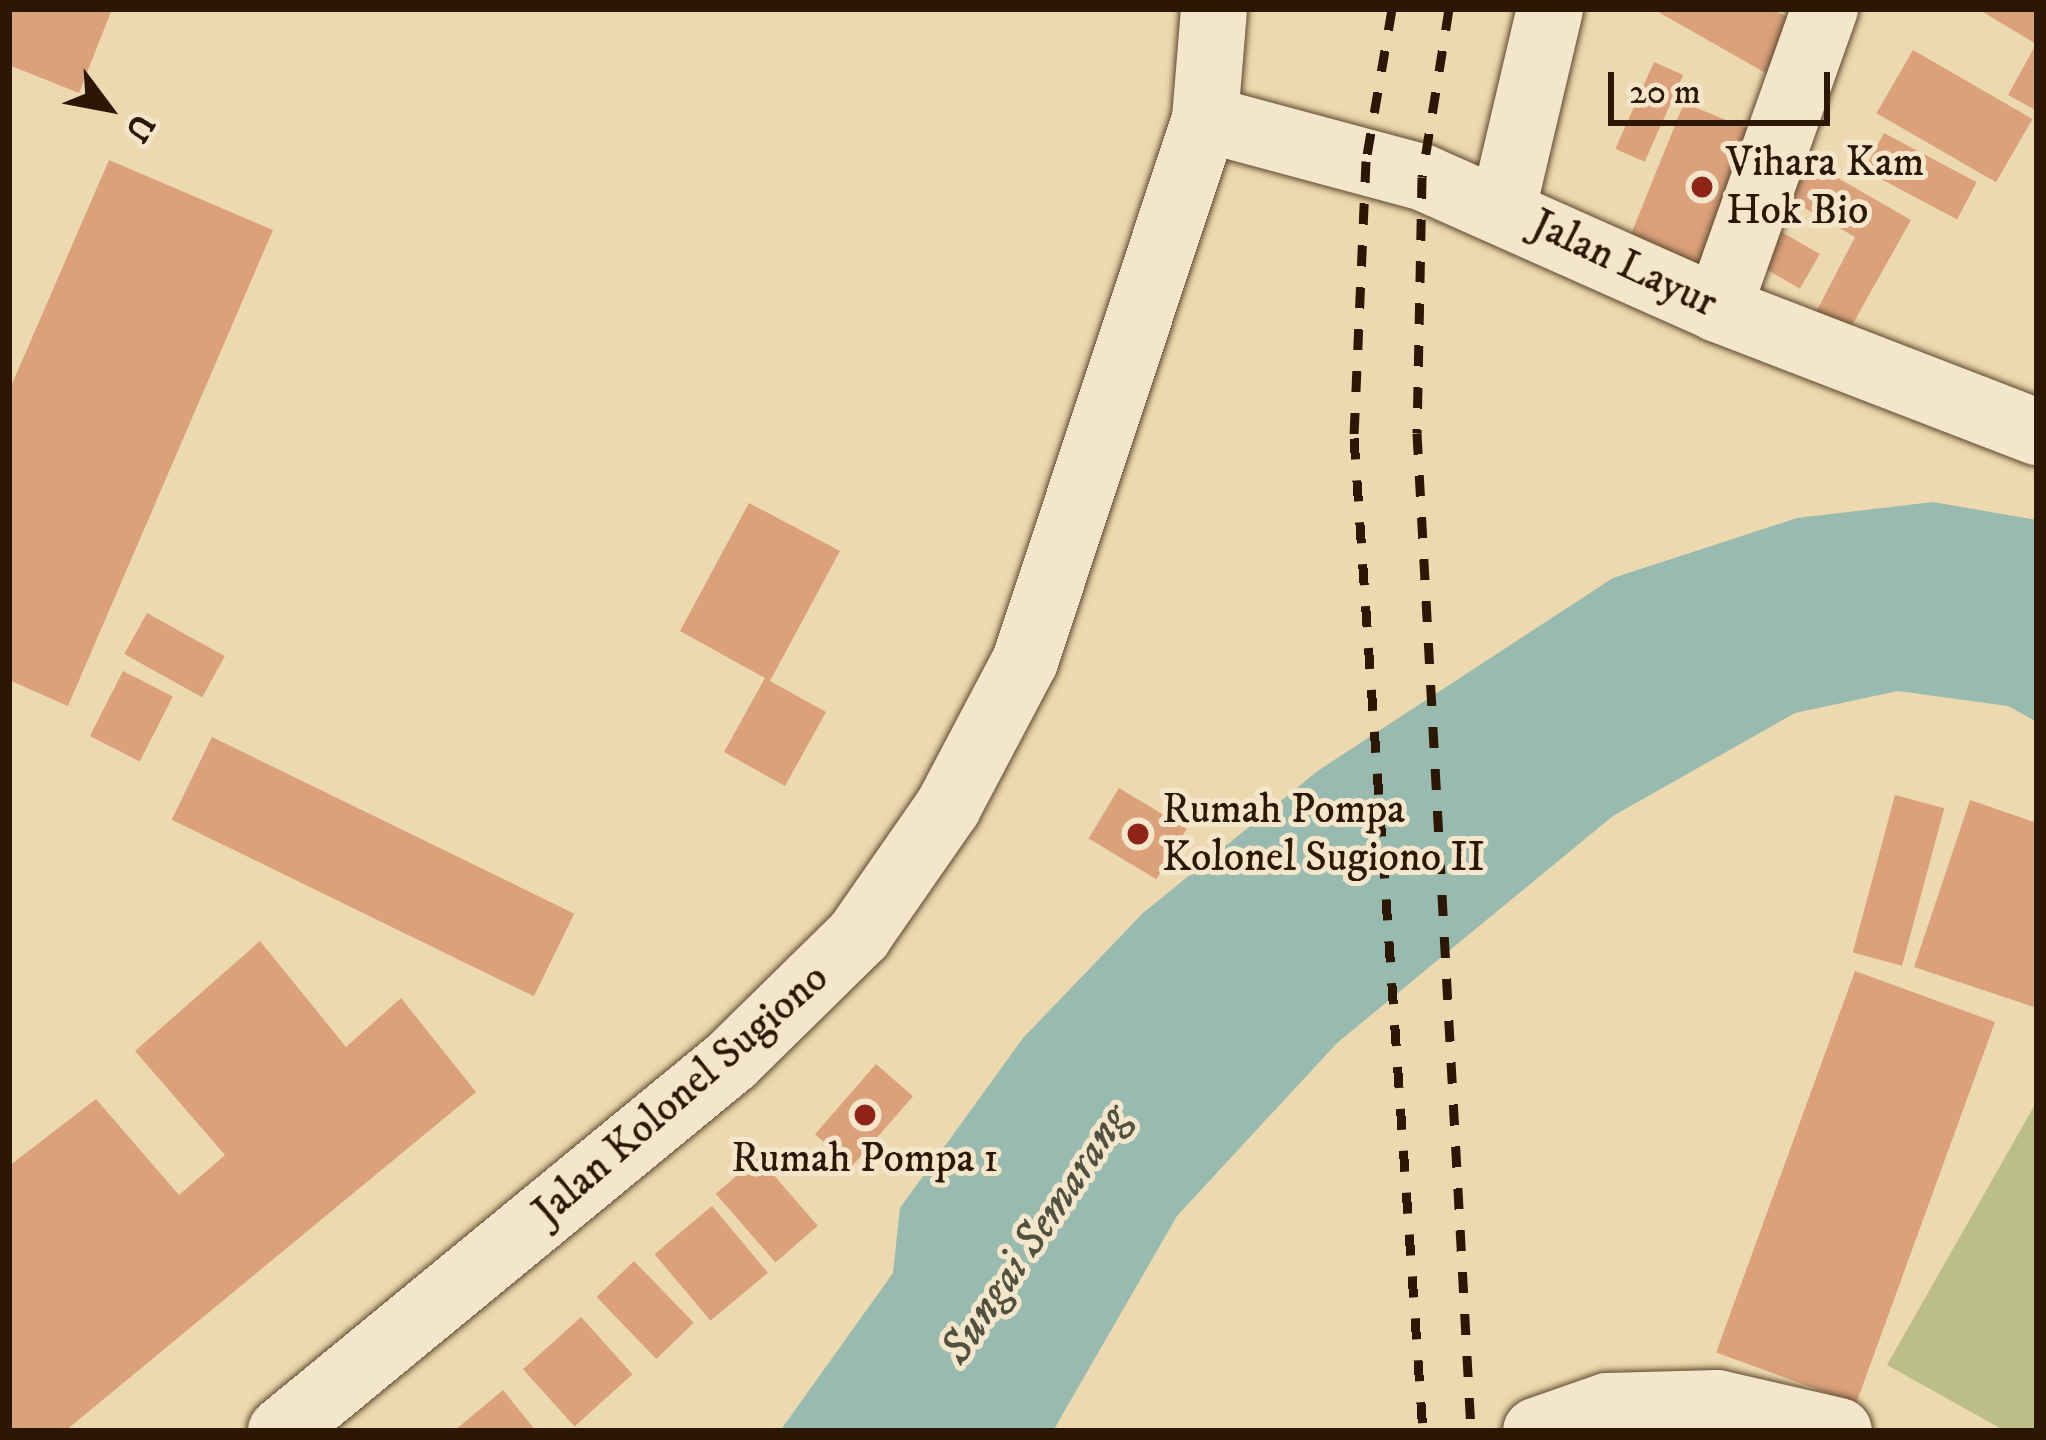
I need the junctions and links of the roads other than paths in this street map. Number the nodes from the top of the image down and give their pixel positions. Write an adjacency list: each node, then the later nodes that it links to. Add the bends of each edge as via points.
1 (1214, 9): 4 (main road, Jalan Kolonel Sugiono)
2 (1550, 9): 5 (main road)
3 (1825, 9): 6 (main road)
4 (1205, 119): 5 (main road, Jalan Layur); 8 (main road, Jalan Kolonel Sugiono, via 1024,661 948,807 859,935 691,1096)
5 (1503, 208): 6 (main road, Jalan Layur)
6 (1718, 309): 7 (main road, Jalan Layur)
7 (2037, 432)
8 (281, 1431)
9 (1536, 1431): 10 (main road, via 1607,1406 1717,1402)
10 (1839, 1431)

